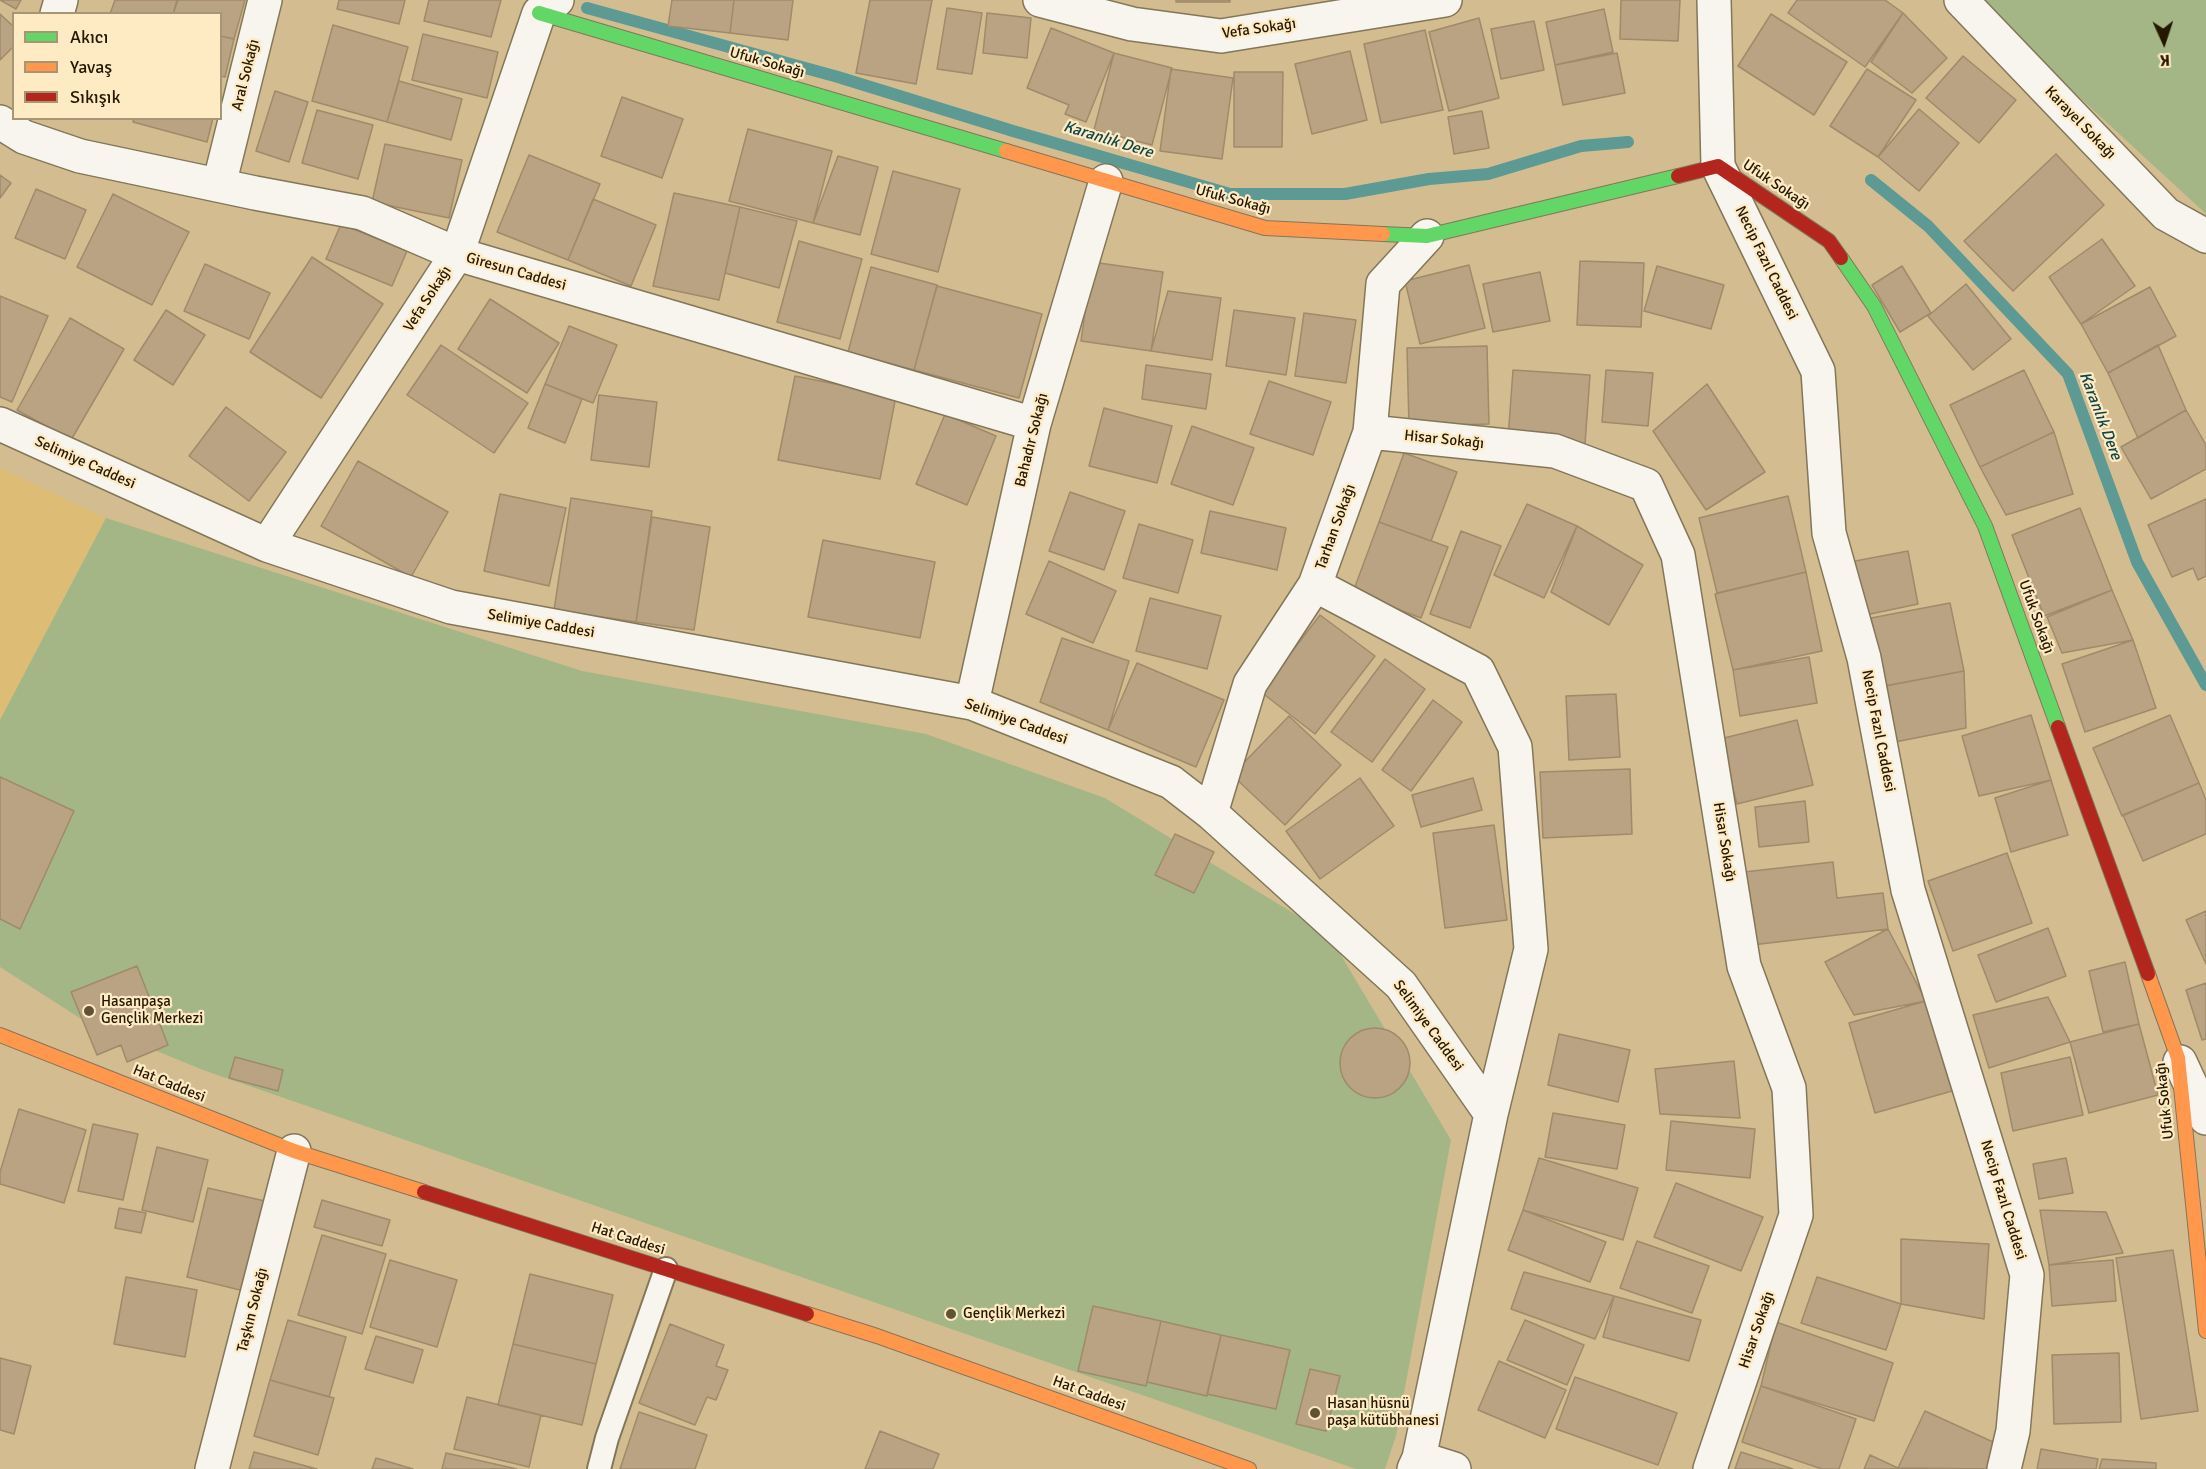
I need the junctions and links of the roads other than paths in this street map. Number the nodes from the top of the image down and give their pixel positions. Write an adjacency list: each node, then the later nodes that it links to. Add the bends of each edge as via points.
1 (265, 0): 10 (street, Aral Sokağı)
2 (1040, 0): 3 (street, Vefa Sokağı, via 1132,24 1221,36)
3 (1445, 0)
4 (1714, 0): 8 (street, Necip Fazıl Caddesi)
5 (1961, 0): 12 (street, Karayel Sokağı, via 2166,213)
6 (548, 7): 9 (street, Ufuk Sokağı); 13 (street, Vefa Sokağı)
7 (18, 126): 10 (street, Giresun Caddesi, via 80,156)
8 (1718, 166): 11 (street, Ufuk Sokağı); 22 (street, Ufuk Sokağı, via 1829,242 1874,306 1985,526); 34 (street, Necip Fazıl Caddesi, via 1818,371 1829,533 1864,658 1908,890 2027,1275 2013,1431)
9 (1106, 181): 11 (street, Ufuk Sokağı, via 1265,228); 15 (street, Bahadır Sokağı)
10 (219, 185): 13 (street, Giresun Caddesi, via 362,213)
11 (1427, 236): 16 (street, Tarhan Sokağı, via 1383,284)
12 (2206, 236)
13 (457, 254): 15 (street, Giresun Caddesi); 17 (street, Vefa Sokağı)
14 (0, 424): 17 (street, Selimiye Caddesi)
15 (1034, 424): 19 (street, Bahadır Sokağı)
16 (1370, 432): 18 (street, Tarhan Sokağı); 33 (street, Hisar Sokağı, via 1555,451 1646,485 1678,555 1744,966 1789,1088 1796,1215)
17 (267, 545): 19 (street, Selimiye Caddesi, via 451,608)
18 (1315, 585): 20 (street, Tarhan Sokağı, via 1250,684); 23 (street, via 1478,671 1515,747 1531,949)
19 (972, 703): 20 (street, Selimiye Caddesi, via 1172,782)
20 (1211, 813): 23 (street, Selimiye Caddesi, via 1401,985)
21 (0, 1035): 25 (street, Hat Caddesi)
22 (2178, 1058): 24 (street); 27 (street, Ufuk Sokağı)
23 (1491, 1114): 28 (street)
24 (2206, 1118)
25 (294, 1151): 26 (street, Hat Caddesi); 29 (street, Taşkın Sokağı)
26 (666, 1269): 30 (lane); 31 (street, Hat Caddesi, via 877,1336)
27 (2206, 1331)
28 (1417, 1463): 32 (street)
29 (212, 1469)
30 (599, 1469)
31 (1249, 1469)
32 (1454, 1469)
33 (1710, 1469)
34 (2004, 1469)

